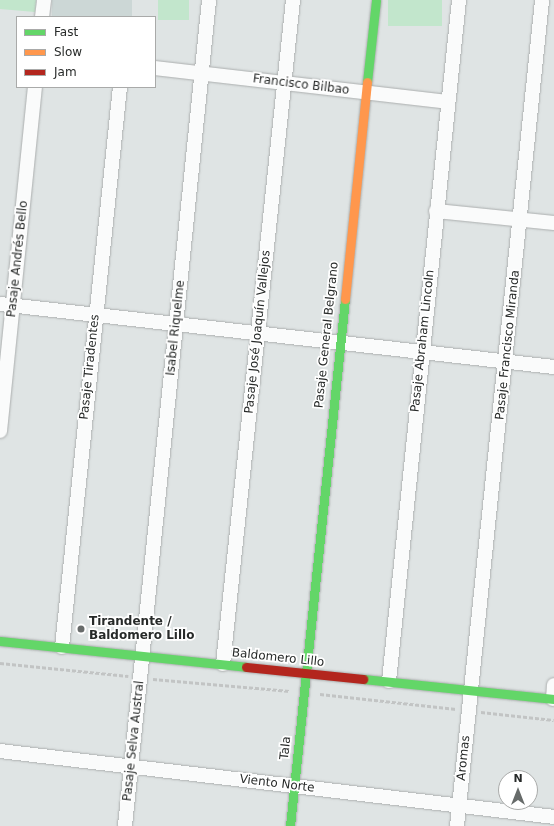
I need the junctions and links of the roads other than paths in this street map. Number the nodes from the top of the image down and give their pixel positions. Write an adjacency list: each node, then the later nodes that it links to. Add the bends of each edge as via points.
1 (44, 0): 7 (street)
2 (209, 0): 9 (street, Isabel Riquelme)
3 (292, 0): 10 (street, Pasaje José Joaquín Vallejos)
4 (376, 0): 13 (street, Pasaje General Belgrano)
5 (459, 0): 14 (street, Pasaje Abraham Lincoln)
6 (542, 0): 16 (street, Pasaje Francisco Miranda)
7 (42, 16)
8 (156, 68): 9 (street, Francisco Bilbao)
9 (202, 74): 10 (street, Francisco Bilbao); 20 (street, Isabel Riquelme)
10 (284, 83): 13 (street, Francisco Bilbao); 21 (street, Pasaje José Joaquín Vallejos)
11 (35, 88): 18 (street, Pasaje Andrés Bello)
12 (120, 88): 19 (street, Pasaje Tiradentes)
13 (364, 92): 14 (street, Francisco Bilbao); 22 (street, Pasaje General Belgrano)
14 (448, 102): 15 (street, Pasaje Abraham Lincoln)
15 (436, 211): 16 (street); 23 (street, Pasaje Abraham Lincoln)
16 (521, 220): 17 (street); 24 (street, Pasaje Francisco Miranda)
17 (554, 223)
18 (6, 305): 19 (street); 26 (street, Pasaje Andrés Bello)
19 (95, 315): 20 (street); 28 (street, Pasaje Tiradentes)
20 (176, 324): 21 (street); 29 (street, Isabel Riquelme)
21 (257, 333): 22 (street); 30 (street, Pasaje José Joaquín Vallejos)
22 (338, 342): 23 (street); 31 (street, Pasaje General Belgrano)
23 (422, 352): 24 (street); 32 (street, Pasaje Abraham Lincoln)
24 (507, 361): 25 (street); 33 (street, Pasaje Francisco Miranda)
25 (554, 367)
26 (0, 431)
27 (0, 641): 28 (street, Baldomero Lillo)
28 (62, 647): 29 (street, Baldomero Lillo)
29 (142, 656): 30 (street, Baldomero Lillo); 36 (street, Pasaje Selva Austral)
30 (223, 664): 31 (street, Baldomero Lillo)
31 (306, 673): 32 (street, Baldomero Lillo); 37 (street, Tala)
32 (389, 681): 33 (street, Baldomero Lillo)
33 (473, 690): 34 (street, Baldomero Lillo); 38 (street, Aromas)
34 (554, 694)
35 (0, 751): 36 (street, Viento Norte)
36 (131, 767): 37 (street, Viento Norte); 40 (street, Pasaje Selva Austral)
37 (294, 786): 38 (street, Viento Norte); 41 (street, Tala)
38 (459, 806): 39 (street, Viento Norte); 42 (street, Aromas)
39 (554, 817)
40 (125, 826)
41 (290, 826)
42 (457, 826)

